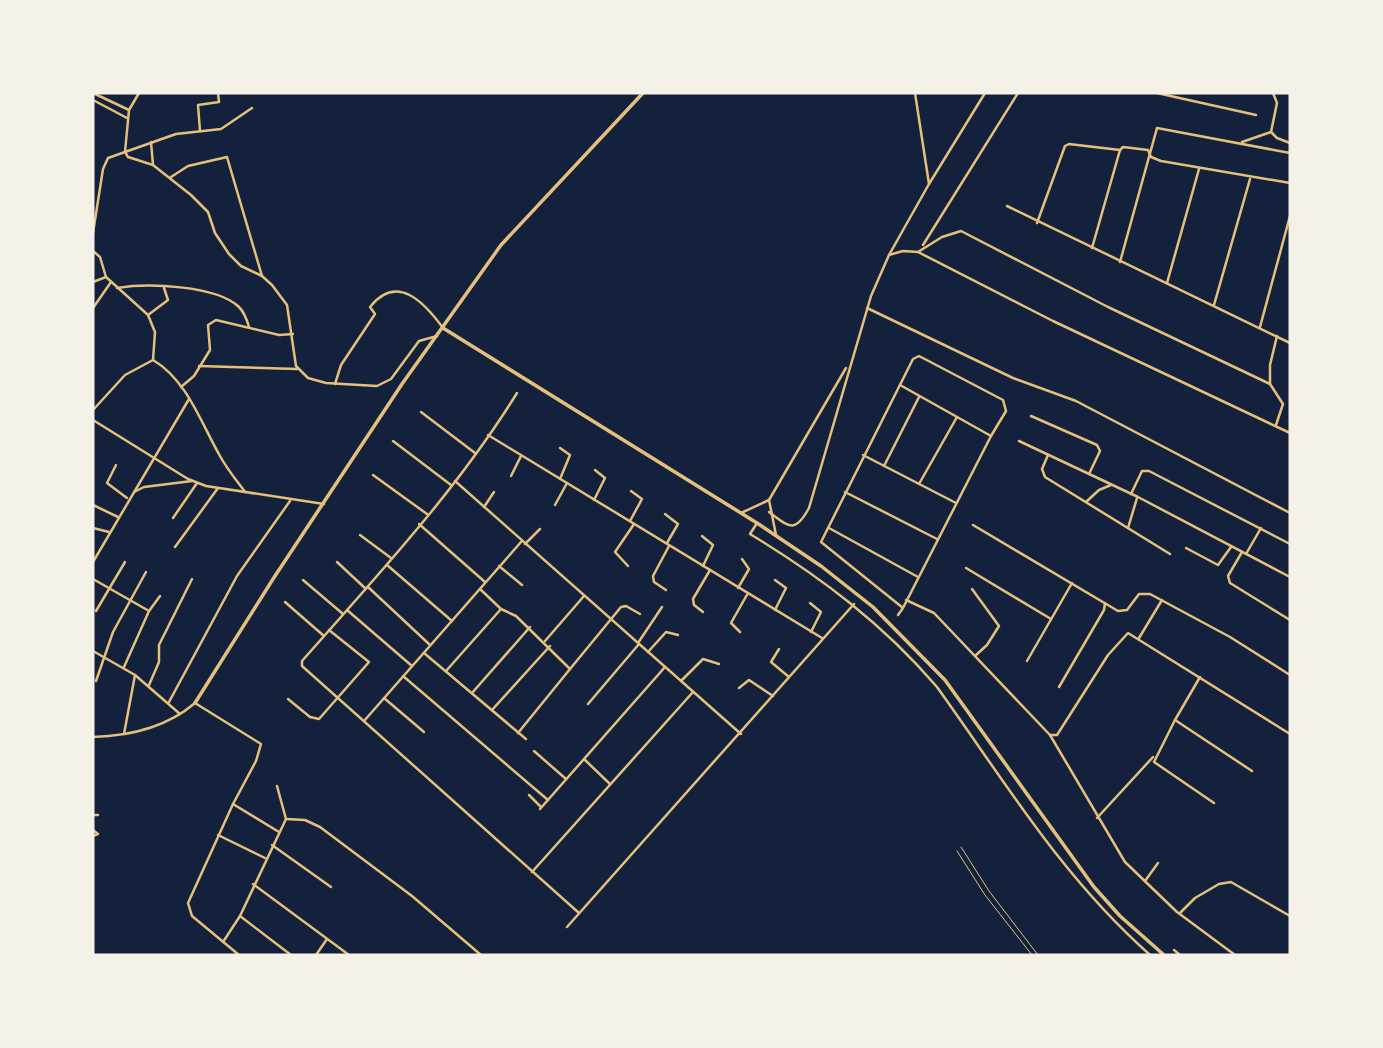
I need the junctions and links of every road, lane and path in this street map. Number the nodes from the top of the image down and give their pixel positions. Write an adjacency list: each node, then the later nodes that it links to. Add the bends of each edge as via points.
1 (138, 93): 11 (street)
2 (218, 93): 14 (street, via 219,102 198,105)
3 (643, 93): 52 (main road, via 501,245)
4 (915, 93): 28 (street)
5 (985, 93): 28 (street)
6 (1018, 93): 33 (street)
7 (1157, 93): 12 (street)
8 (1273, 93): 15 (street, via 1277,103)
9 (93, 96): 11 (street); 13 (street)
10 (252, 108): 14 (street, via 227,127)
11 (129, 110): 13 (street)
12 (1256, 115)
13 (128, 118): 20 (street)
14 (200, 131): 16 (street)
15 (1271, 132): 17 (street); 18 (street)
16 (151, 142): 20 (street); 23 (street)
17 (1242, 142): 21 (street); 22 (street, via 1157,128)
18 (1290, 143)
19 (1120, 150): 22 (street, via 1147,150); 31 (street, via 1077,143 1065,146); 34 (street)
20 (125, 152): 23 (street); 32 (street, via 108,158 103,169)
21 (1290, 153)
22 (1151, 157): 24 (street); 38 (street)
23 (153, 165): 25 (street)
24 (1199, 169): 26 (street); 43 (street)
25 (171, 177): 40 (street, via 208,212 229,254); 40 (street, via 188,166 227,157)
26 (1250, 179): 27 (street); 46 (street)
27 (1290, 183)
28 (929, 184): 37 (street)
29 (1007, 206): 31 (street)
30 (1290, 216): 51 (street)
31 (1037, 223): 34 (street)
32 (93, 233)
33 (922, 248): 36 (street); 62 (street, via 961,231)
34 (1092, 248): 38 (street)
35 (93, 251): 39 (street)
36 (918, 252): 37 (street); 73 (street, via 1065,327)
37 (889, 255): 47 (street)
38 (1120, 262): 43 (street)
39 (106, 276): 41 (street); 42 (street)
40 (262, 276): 53 (street, via 287,305)
41 (93, 282)
42 (111, 282): 44 (street); 48 (street)
43 (1167, 283): 46 (street)
44 (117, 288): 45 (street); 49 (street)
45 (164, 288): 49 (street, via 168,300); 50 (street, via 200,288 231,301 242,309)
46 (1214, 305): 51 (street)
47 (867, 308): 58 (street); 119 (street, via 1013,378 1076,401)
48 (93, 309)
49 (148, 315): 57 (street, via 155,332)
50 (249, 327): 53 (street); 59 (street, via 216,320 208,325 210,350)
51 (1259, 327): 55 (street)
52 (443, 328): 54 (main road); 61 (street, via 410,296 395,290 382,294 370,307 375,314 341,365); 118 (main road)
53 (293, 334): 60 (street)
54 (437, 336): 61 (street, via 419,341 391,379 377,386); 113 (main road)
55 (1277, 336): 56 (street); 62 (street, via 1269,366)
56 (1290, 343)
57 (153, 360): 64 (street, via 170,370); 68 (street, via 125,375)
58 (850, 362): 110 (street); 117 (street, via 802,521 788,526)
59 (199, 366): 60 (street); 64 (street)
60 (297, 369): 61 (street, via 308,378)
61 (335, 383)
62 (1270, 384): 73 (street, via 1283,404)
63 (899, 385): 66 (street); 76 (street, via 915,356 1003,400 1006,405); 81 (street)
64 (181, 388): 67 (street)
65 (517, 393): 75 (street)
66 (919, 396): 71 (street); 86 (street)
67 (189, 399): 84 (street); 101 (street)
68 (93, 410)
69 (421, 412): 80 (street)
70 (1031, 416): 88 (street, via 1097,445 1100,451)
71 (957, 417): 76 (street); 96 (street)
72 (93, 420): 84 (street)
73 (1276, 425): 74 (street)
74 (1290, 433)
75 (488, 435): 80 (street); 83 (street)
76 (991, 436): 112 (street)
77 (393, 441): 97 (street)
78 (1019, 441): 82 (street)
79 (560, 448): 91 (street, via 570,458)
80 (475, 453): 93 (street)
81 (863, 455): 86 (street); 103 (street)
82 (1048, 455): 88 (street); 111 (street, via 1043,475)
83 (522, 456): 90 (street); 91 (street)
84 (155, 459): 92 (street); 104 (street)
85 (116, 465): 107 (street, via 107,483)
86 (884, 466): 96 (street)
87 (595, 470): 109 (street, via 605,481)
88 (1089, 474): 98 (street)
89 (373, 475): 120 (street)
90 (511, 476)
91 (560, 479): 95 (street)
92 (192, 481): 94 (street); 104 (street, via 144,487)
93 (454, 481): 97 (street); 116 (street)
94 (197, 483): 99 (street); 123 (street)
95 (567, 483): 109 (street); 115 (street)
96 (919, 484): 112 (street)
97 (451, 485): 120 (street)
98 (1111, 485): 105 (street); 111 (street)
99 (218, 488): 101 (street); 142 (street)
100 (631, 491): 124 (street, via 642,499)
101 (245, 492): 108 (street)
102 (494, 492): 116 (street)
103 (845, 492): 129 (street); 137 (street)
104 (131, 494): 107 (street)
105 (1131, 494): 106 (street); 131 (street, via 1142,471 1149,471)
106 (1138, 497): 130 (street); 141 (street)
107 (128, 499): 122 (street)
108 (290, 500): 113 (street); 239 (street, via 241,568)
109 (594, 500): 124 (street)
110 (769, 500): 117 (street); 118 (street)
111 (1086, 502): 130 (street)
112 (956, 503): 137 (street)
113 (324, 504): 240 (main road)
114 (93, 505): 122 (street)
115 (555, 505)
116 (484, 507): 138 (street)
117 (769, 512): 135 (street)
118 (741, 513): 125 (main road)
119 (1290, 513)
120 (427, 514): 126 (street)
121 (665, 514): 140 (street, via 678,524)
122 (118, 517): 133 (street)
123 (173, 518)
124 (632, 523): 140 (street); 153 (street, via 615,552)
125 (757, 523): 135 (main road); 182 (street, via 750,534)
126 (419, 524): 146 (street); 164 (street)
127 (973, 525): 165 (street)
128 (93, 527): 133 (street)
129 (828, 528): 158 (street); 184 (street, via 822,544)
130 (1128, 528): 145 (street)
131 (1261, 528): 139 (street); 144 (street)
132 (540, 529): 138 (street)
133 (109, 532): 148 (street)
134 (360, 535): 146 (street)
135 (776, 535): 296 (main road, via 873,607 931,664 1067,854 1120,916)
136 (702, 536): 154 (street, via 713,545)
137 (937, 540): 158 (street)
138 (523, 542): 152 (street); 175 (street)
139 (1290, 544)
140 (668, 545): 154 (street); 172 (street, via 653,576)
141 (1231, 546): 143 (street, via 1218,565); 144 (street)
142 (175, 547)
143 (1186, 548)
144 (1244, 553): 159 (street); 196 (street, via 1228,576 1230,583)
145 (1170, 554)
146 (392, 558): 151 (street)
147 (742, 559): 168 (street, via 749,569)
148 (93, 562)
149 (125, 562): 167 (street)
150 (337, 562): 169 (street)
151 (387, 565): 169 (street); 197 (street)
152 (499, 566): 164 (street); 166 (street)
153 (628, 566)
154 (703, 566): 156 (street)
155 (966, 568): 194 (street)
156 (710, 570): 168 (street); 190 (street, via 693,599)
157 (146, 572): 178 (street)
158 (918, 577): 176 (street)
159 (1290, 578)
160 (93, 579): 167 (street)
161 (192, 579): 230 (street, via 159,645 159,662)
162 (303, 580): 191 (street)
163 (775, 580): 187 (street, via 786,588)
164 (485, 583): 170 (street)
165 (1072, 583): 181 (street); 194 (street)
166 (523, 585)
167 (109, 587): 178 (street); 188 (street)
168 (738, 587): 173 (street)
169 (367, 588): 186 (street); 208 (street)
170 (480, 589): 185 (street); 197 (street)
171 (972, 589): 214 (street, via 999,626)
172 (666, 590)
173 (748, 593): 187 (street); 200 (street, via 731,623)
174 (160, 596): 189 (street)
175 (584, 596): 195 (street); 206 (street)
176 (906, 600): 184 (street); 214 (street, via 934,613)
177 (1162, 600): 181 (street, via 1139,594 1123,612); 205 (street); 224 (street)
178 (128, 601): 189 (street); 215 (street)
179 (285, 602): 203 (street)
180 (810, 603): 201 (street, via 821,612)
181 (1105, 603): 231 (street)
182 (854, 604): 204 (street); 295 (street, via 892,636 937,687 1059,861 1086,894)
183 (662, 607): 207 (street)
184 (903, 608): 193 (street)
185 (501, 609): 198 (street); 222 (street)
186 (347, 610): 191 (street); 218 (street)
187 (775, 610): 201 (street)
188 (96, 611)
189 (149, 611): 220 (street)
190 (703, 612)
191 (343, 614): 199 (street)
192 (639, 614): 195 (street, via 623,606)
193 (898, 615)
194 (1051, 618): 216 (street)
195 (611, 619): 207 (street); 221 (street)
196 (1290, 620)
197 (452, 621): 208 (street)
198 (530, 628): 206 (street); 234 (street)
199 (329, 630): 203 (street); 238 (street, via 369,662)
200 (740, 632)
201 (811, 632): 204 (street)
202 (678, 635): 212 (street, via 666,632)
203 (324, 636): 238 (street, via 302,661 306,672)
204 (822, 638): 226 (street)
205 (1139, 638): 227 (street); 251 (street, via 1122,635 1057,735)
206 (545, 641): 209 (street)
207 (639, 644): 212 (street); 241 (street)
208 (430, 645): 213 (street)
209 (550, 646): 221 (street); 242 (street)
210 (779, 649): 226 (street, via 771,662)
211 (93, 651): 215 (street)
212 (648, 652): 219 (street)
213 (424, 653): 218 (street); 222 (street)
214 (975, 656): 251 (street)
215 (103, 657): 220 (street); 228 (street)
216 (1027, 661)
217 (719, 664): 229 (street, via 703,659)
218 (412, 666): 225 (street)
219 (665, 667): 229 (street); 256 (street)
220 (124, 668): 223 (street)
221 (570, 669): 247 (street)
222 (446, 671): 234 (street)
223 (135, 675): 230 (street); 250 (street)
224 (1290, 675)
225 (403, 676): 236 (street); 262 (street)
226 (789, 677): 235 (street)
227 (1200, 677): 244 (street); 249 (street)
228 (96, 681)
229 (681, 681): 233 (street)
230 (149, 685): 239 (street)
231 (1059, 687)
232 (739, 688): 235 (street, via 749,680)
233 (694, 692): 248 (street); 259 (street)
234 (472, 693): 242 (street)
235 (773, 696): 248 (street)
236 (384, 698): 245 (street); 246 (street)
237 (288, 699): 238 (street, via 314,719 322,718)
238 (338, 699): 245 (street)
239 (169, 702): 243 (street)
240 (195, 703): 243 (street); 264 (street, via 260,741 256,761)
241 (588, 704)
242 (492, 710): 247 (street)
243 (180, 714): 250 (street)
244 (1175, 720): 255 (street); 257 (street)
245 (364, 721): 276 (street)
246 (424, 732)
247 (518, 733): 253 (street)
248 (741, 734): 280 (street)
249 (1290, 734)
250 (124, 735): 252 (street)
251 (1049, 735): 265 (street)
252 (93, 737)
253 (526, 740)
254 (534, 751): 258 (street)
255 (1153, 757): 263 (street, via 1159,768); 265 (street)
256 (584, 760): 258 (street); 259 (street)
257 (1252, 771)
258 (566, 779): 262 (street)
259 (610, 784): 276 (street)
260 (277, 786): 266 (street)
261 (529, 795): 262 (street, via 540,808)
262 (548, 800)
263 (1214, 803)
264 (233, 804): 268 (street); 269 (street)
265 (1097, 818): 277 (street, via 1117,852)
266 (286, 819): 268 (street); 292 (street, via 320,827)
267 (93, 830): 270 (street, via 98,834)
268 (279, 832): 271 (street)
269 (218, 835): 274 (street); 286 (street, via 188,909)
270 (93, 836)
271 (272, 845): 274 (street); 279 (street)
272 (961, 847): 294 (lane)
273 (957, 851): 293 (lane)
274 (265, 858): 278 (street)
275 (1158, 863): 277 (street)
276 (532, 872): 280 (street)
277 (1145, 881): 298 (street, via 1199,930)
278 (253, 884): 282 (street); 285 (street)
279 (331, 887)
280 (579, 913): 284 (street)
281 (1180, 913): 283 (street, via 1195,898 1231,882)
282 (240, 916): 286 (street); 289 (street)
283 (1290, 916)
284 (567, 927)
285 (327, 939): 290 (street); 291 (street)
286 (223, 942): 288 (street)
287 (1174, 950): 297 (street)
288 (239, 955)
289 (291, 955)
290 (316, 955)
291 (349, 955)
292 (481, 955)
293 (1032, 955)
294 (1038, 955)
295 (1150, 955)
296 (1164, 955)
297 (1181, 955)
298 (1236, 955)

